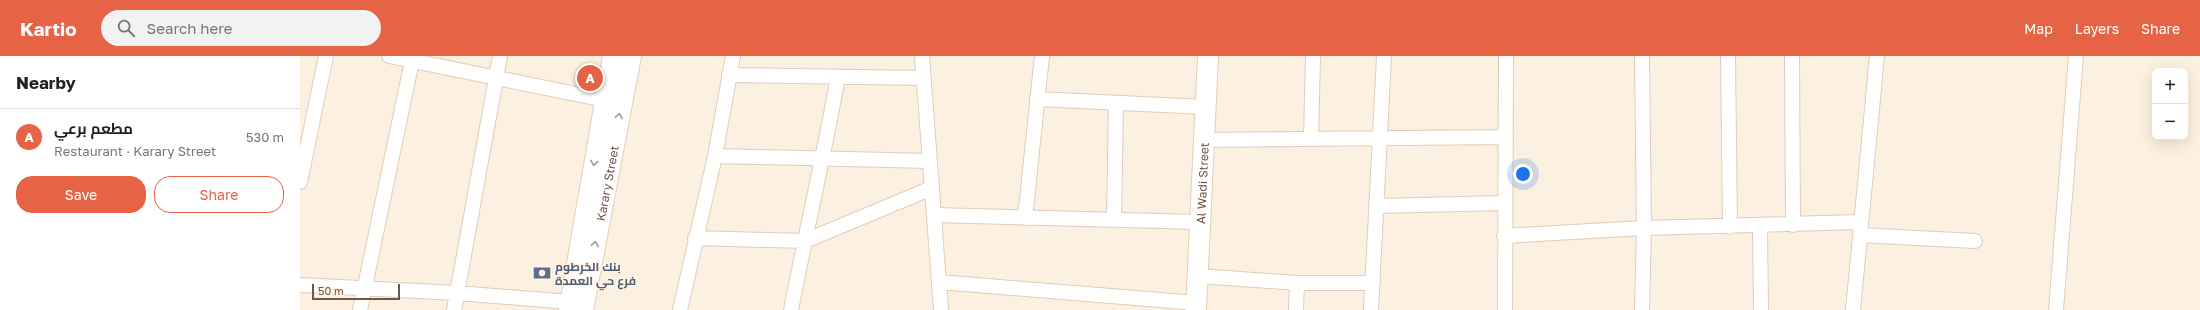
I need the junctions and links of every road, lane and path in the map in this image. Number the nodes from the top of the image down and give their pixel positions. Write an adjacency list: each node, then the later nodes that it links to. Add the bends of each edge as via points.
1 (326, 56): 34 (street)
2 (389, 56): 18 (street)
3 (500, 56): 20 (street)
4 (613, 56): 24 (main road, Karary Street)
5 (631, 56): 58 (main road, Karary Street, one-way to 5)
6 (733, 56): 19 (street)
7 (922, 56): 22 (street)
8 (1042, 56): 23 (street)
9 (1208, 56): 26 (main road, Al Wadi Street)
10 (1313, 56): 28 (street)
11 (1384, 56): 29 (street)
12 (1506, 56): 27 (street)
13 (1642, 56): 45 (street)
14 (1728, 56): 44 (street)
15 (1792, 56): 42 (street)
16 (1877, 56): 46 (street)
17 (2076, 56): 71 (street)
18 (413, 58): 20 (street); 56 (street)
19 (729, 75): 21 (street); 31 (street)
20 (496, 78): 24 (street); 57 (street)
21 (838, 78): 22 (street); 32 (street)
22 (924, 78): 33 (street)
23 (1037, 98): 25 (street); 39 (street)
24 (605, 100): 58 (main road, Karary Street, one-way to 58)
25 (1116, 104): 26 (street); 40 (street)
26 (1205, 107): 30 (main road, Al Wadi Street)
27 (1506, 137): 29 (street); 36 (street)
28 (1312, 139): 29 (street); 30 (street)
29 (1380, 139): 37 (street)
30 (1203, 140): 41 (main road, Al Wadi Street)
31 (715, 156): 32 (street); 48 (street)
32 (824, 159): 33 (street); 49 (street)
33 (930, 161): 35 (street)
34 (300, 182)
35 (932, 188): 38 (street); 49 (street)
36 (1505, 203): 37 (street); 47 (street)
37 (1376, 206): 54 (street)
38 (934, 215): 39 (street); 52 (street)
39 (1025, 218): 40 (street)
40 (1114, 220): 41 (street)
41 (1200, 222): 51 (main road, Al Wadi Street)
42 (1793, 225): 43 (street); 46 (street)
43 (1760, 226): 44 (street); 69 (street)
44 (1730, 227): 45 (street)
45 (1644, 228): 47 (street); 68 (street)
46 (1860, 229): 50 (street); 70 (street)
47 (1504, 236): 67 (street)
48 (695, 238): 49 (street); 62 (street)
49 (805, 241): 63 (street)
50 (1974, 241)
51 (1198, 276): 53 (street); 59 (main road, Al Wadi Street)
52 (939, 282): 59 (street); 64 (street)
53 (1297, 282): 54 (street); 65 (street)
54 (1372, 283): 66 (street)
55 (300, 285): 56 (street)
56 (364, 289): 57 (street); 60 (street)
57 (457, 293): 58 (street); 61 (street)
58 (574, 307)
59 (1196, 307)
60 (360, 310)
61 (454, 310)
62 (680, 310)
63 (792, 310)
64 (941, 310)
65 (1296, 310)
66 (1371, 310)
67 (1505, 310)
68 (1642, 310)
69 (1761, 310)
70 (1853, 310)
71 (2056, 310)

